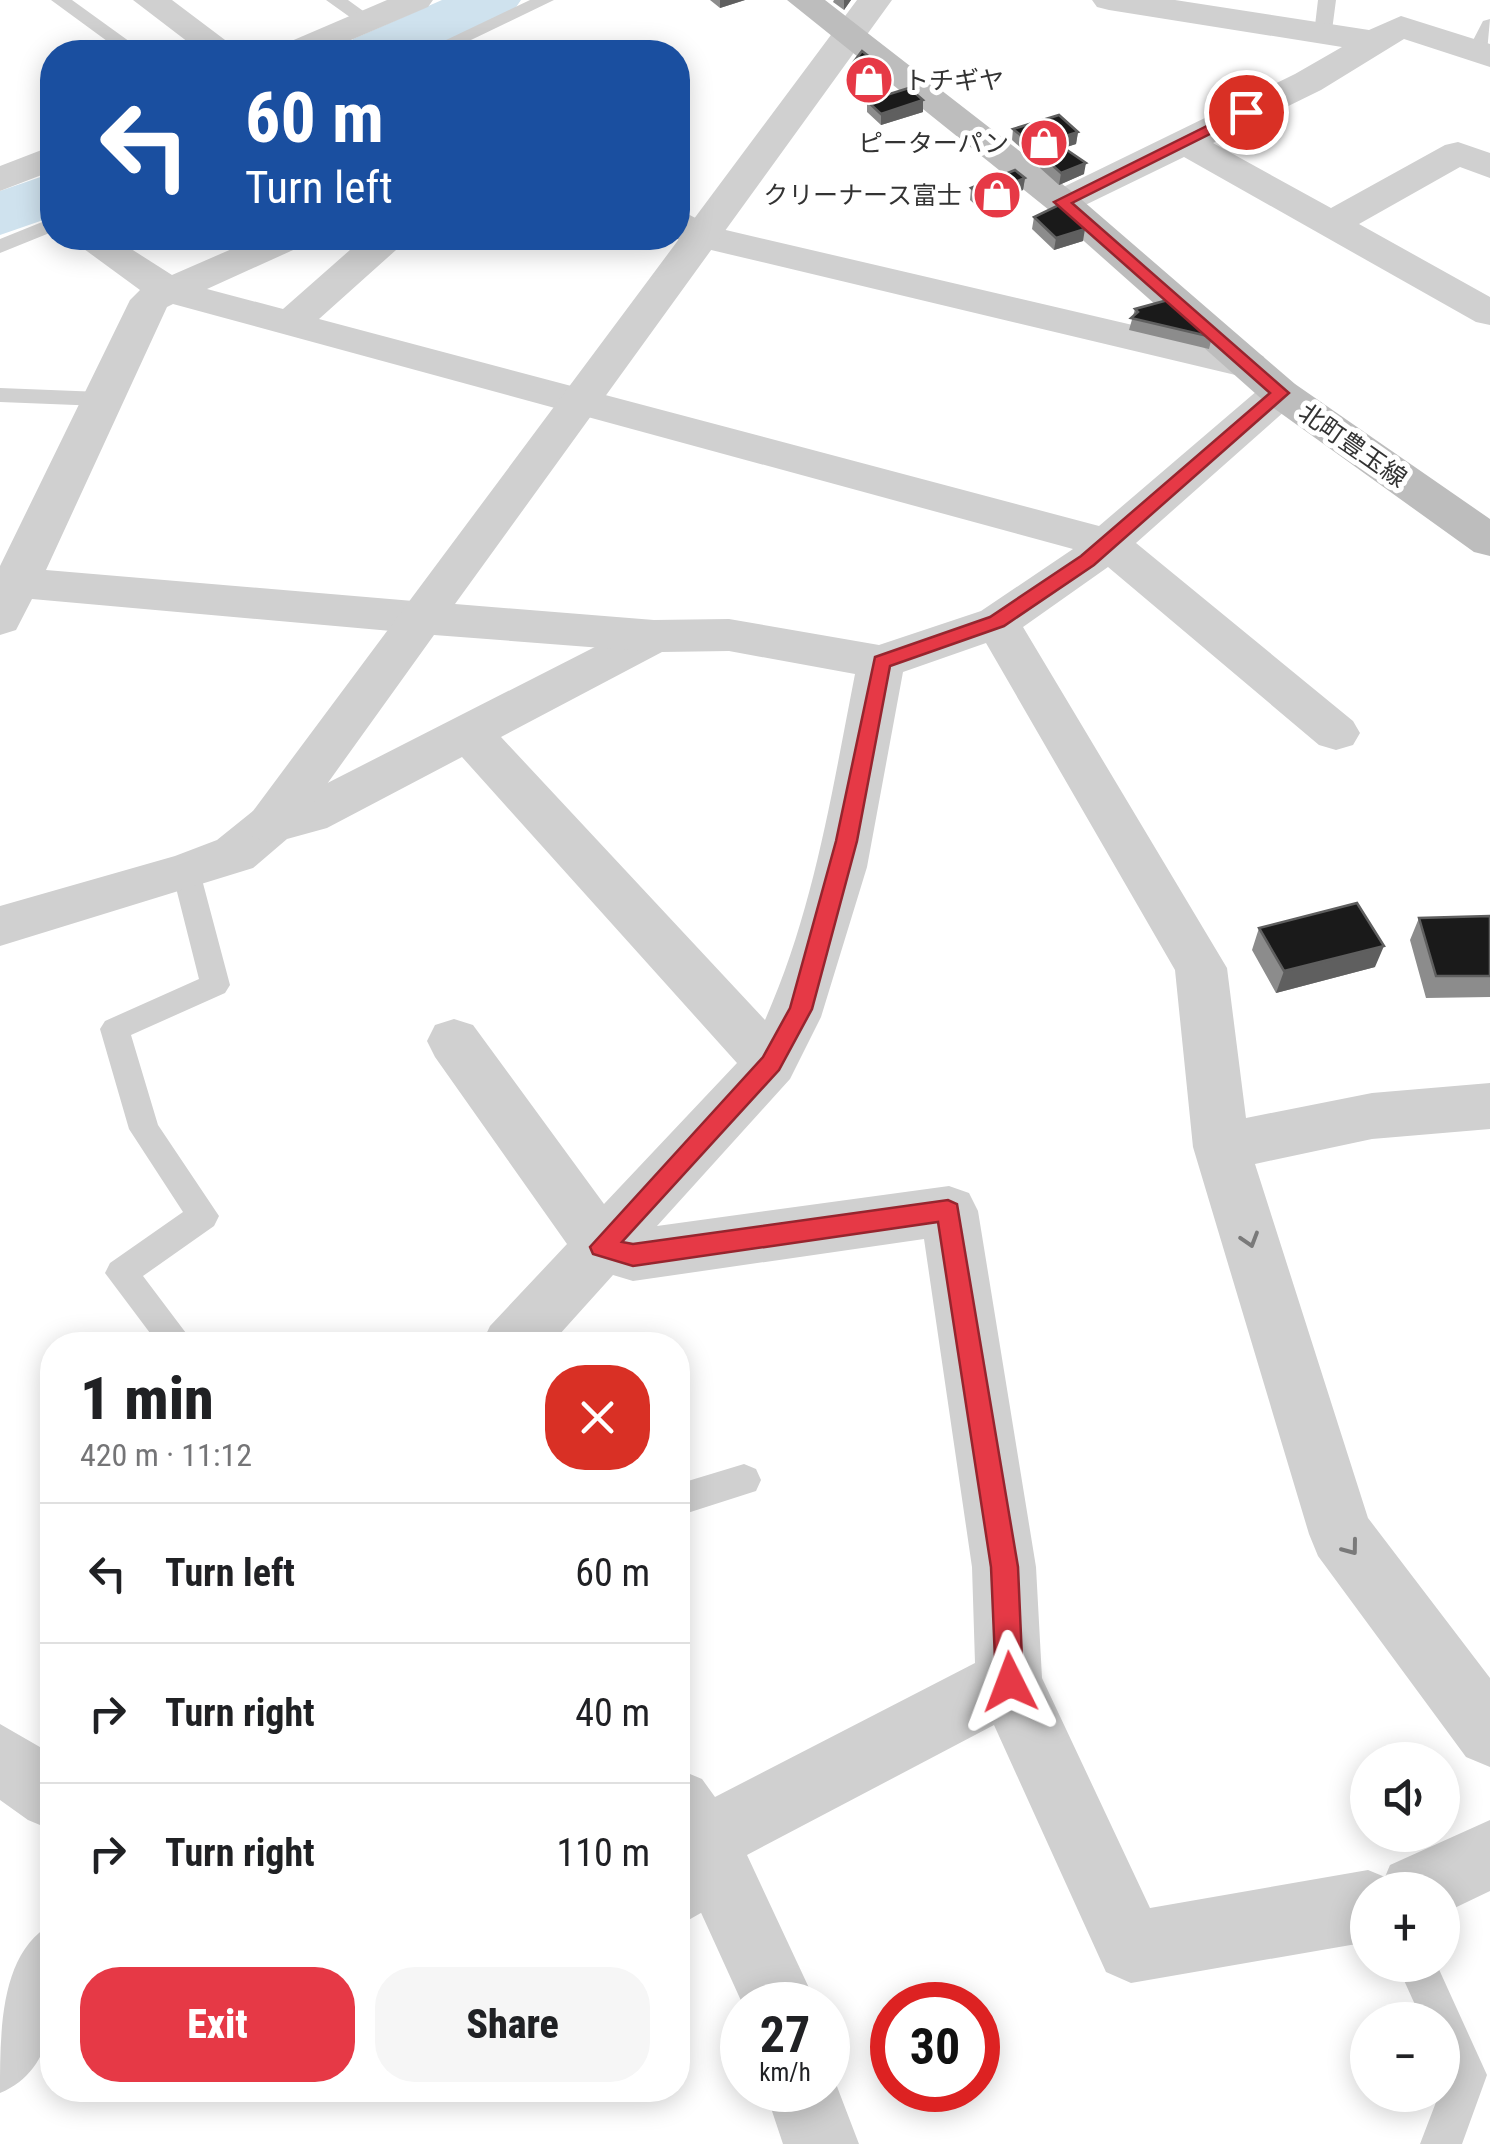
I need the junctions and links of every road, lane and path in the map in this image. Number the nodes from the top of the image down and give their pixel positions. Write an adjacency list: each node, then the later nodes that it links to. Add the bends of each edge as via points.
1 (60, 0): 13 (lane)
2 (150, 0): 14 (street)
3 (336, 0): 11 (lane)
4 (416, 0): 11 (street)
5 (545, 0): 16 (lane)
6 (804, 0): 12 (main road, 北町豊玉線)
7 (875, 0): 12 (street)
8 (1109, 0): 9 (street)
9 (1194, 6): 10 (street)
10 (1326, 17): 17 (street)
11 (368, 20): 15 (street)
12 (846, 34): 23 (main road, 北町豊玉線); 25 (street)
13 (117, 40)
14 (206, 40)
15 (322, 40)
16 (457, 40)
17 (1378, 42): 18 (street, via 1401,26); 19 (street)
18 (1486, 44)
19 (1184, 142): 23 (street); 24 (street)
20 (40, 162): 22 (street)
21 (1490, 167): 24 (street, via 1458,152)
22 (2, 176)
23 (1062, 202): 36 (main road, 北町豊玉線)
24 (1334, 222): 34 (street)
25 (690, 227)
26 (690, 228): 36 (street)
27 (40, 229): 28 (lane)
28 (0, 247)
29 (106, 250): 33 (street)
30 (261, 250): 33 (street)
31 (373, 250): 35 (street)
32 (675, 250): 39 (street)
33 (169, 291): 35 (street); 38 (street, via 150,300)
34 (1490, 312)
35 (292, 322): 39 (street)
36 (1264, 379): 40 (main road, 北町豊玉線); 41 (street)
37 (0, 394): 38 (lane)
38 (100, 399): 42 (street)
39 (580, 402): 41 (street); 43 (street)
40 (1490, 542)
41 (1108, 543): 44 (street); 48 (street)
42 (6, 594): 43 (street)
43 (424, 618): 45 (street); 49 (street)
44 (997, 622): 46 (street); 55 (street, via 1200,968)
45 (654, 636): 46 (street, via 729,635); 47 (street)
46 (882, 662): 53 (street, via 847,841 806,990)
47 (467, 731): 49 (street, via 309,815); 53 (street)
48 (1336, 733)
49 (270, 824): 50 (street, via 236,854)
50 (186, 872): 51 (street); 57 (lane, via 215,985 114,1029 144,1129 203,1216 121,1273)
51 (0, 926)
52 (454, 1041): 56 (street)
53 (771, 1063): 56 (street)
54 (1487, 1112): 55 (street, via 1372,1116)
55 (1222, 1147): 62 (street, one-way to 62, via 1341,1534)
56 (602, 1247): 58 (street); 61 (street, via 633,1255 948,1211 1004,1567)
57 (169, 1332)
58 (524, 1332)
59 (744, 1480): 60 (lane)
60 (690, 1496)
61 (1010, 1682): 66 (street); 68 (street, via 1131,1947)
62 (1490, 1733)
63 (0, 1758): 64 (street)
64 (40, 1787)
65 (1490, 1855): 67 (street)
66 (695, 1857): 70 (street)
67 (1454, 1872)
68 (1350, 1909)
69 (40, 1982): 71 (street)
70 (767, 1982)
71 (0, 2056)
72 (1460, 2060): 73 (lane, via 1467,2075)
73 (1460, 2094)
74 (809, 2112): 76 (street)
75 (1454, 2112): 77 (lane)
76 (820, 2144)
77 (1442, 2144)

